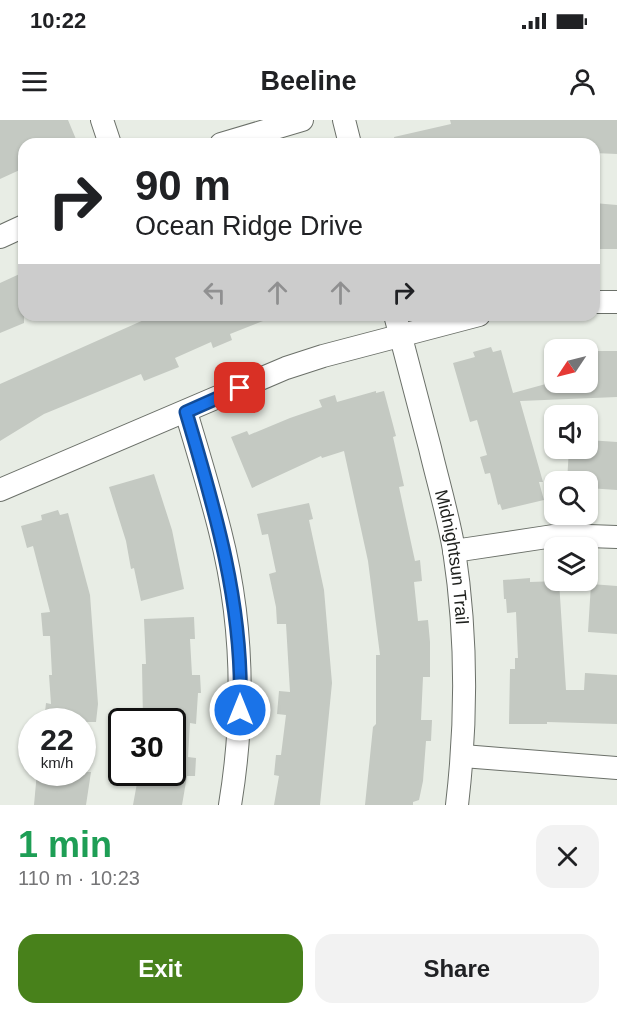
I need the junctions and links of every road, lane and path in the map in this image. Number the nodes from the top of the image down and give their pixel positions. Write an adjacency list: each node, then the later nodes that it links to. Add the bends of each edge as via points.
1 (102, 120): 4 (street)
2 (302, 120): 5 (street)
3 (344, 120): 6 (street)
4 (108, 138)
5 (241, 138)
6 (348, 138)
7 (18, 229): 8 (street)
8 (0, 237)
9 (600, 302): 10 (street)
10 (617, 302)
11 (430, 321): 12 (street)
12 (398, 325): 13 (street); 16 (street, Midnightsun Trail)
13 (186, 412): 14 (street); 19 (street, via 221,533 239,651 239,728)
14 (0, 490)
15 (617, 537): 16 (street, via 560,535)
16 (454, 551): 17 (street, Midnightsun Trail, via 464,640)
17 (463, 756): 18 (street); 20 (street, Midnightsun Trail)
18 (617, 768)
19 (230, 805)
20 (457, 805)

